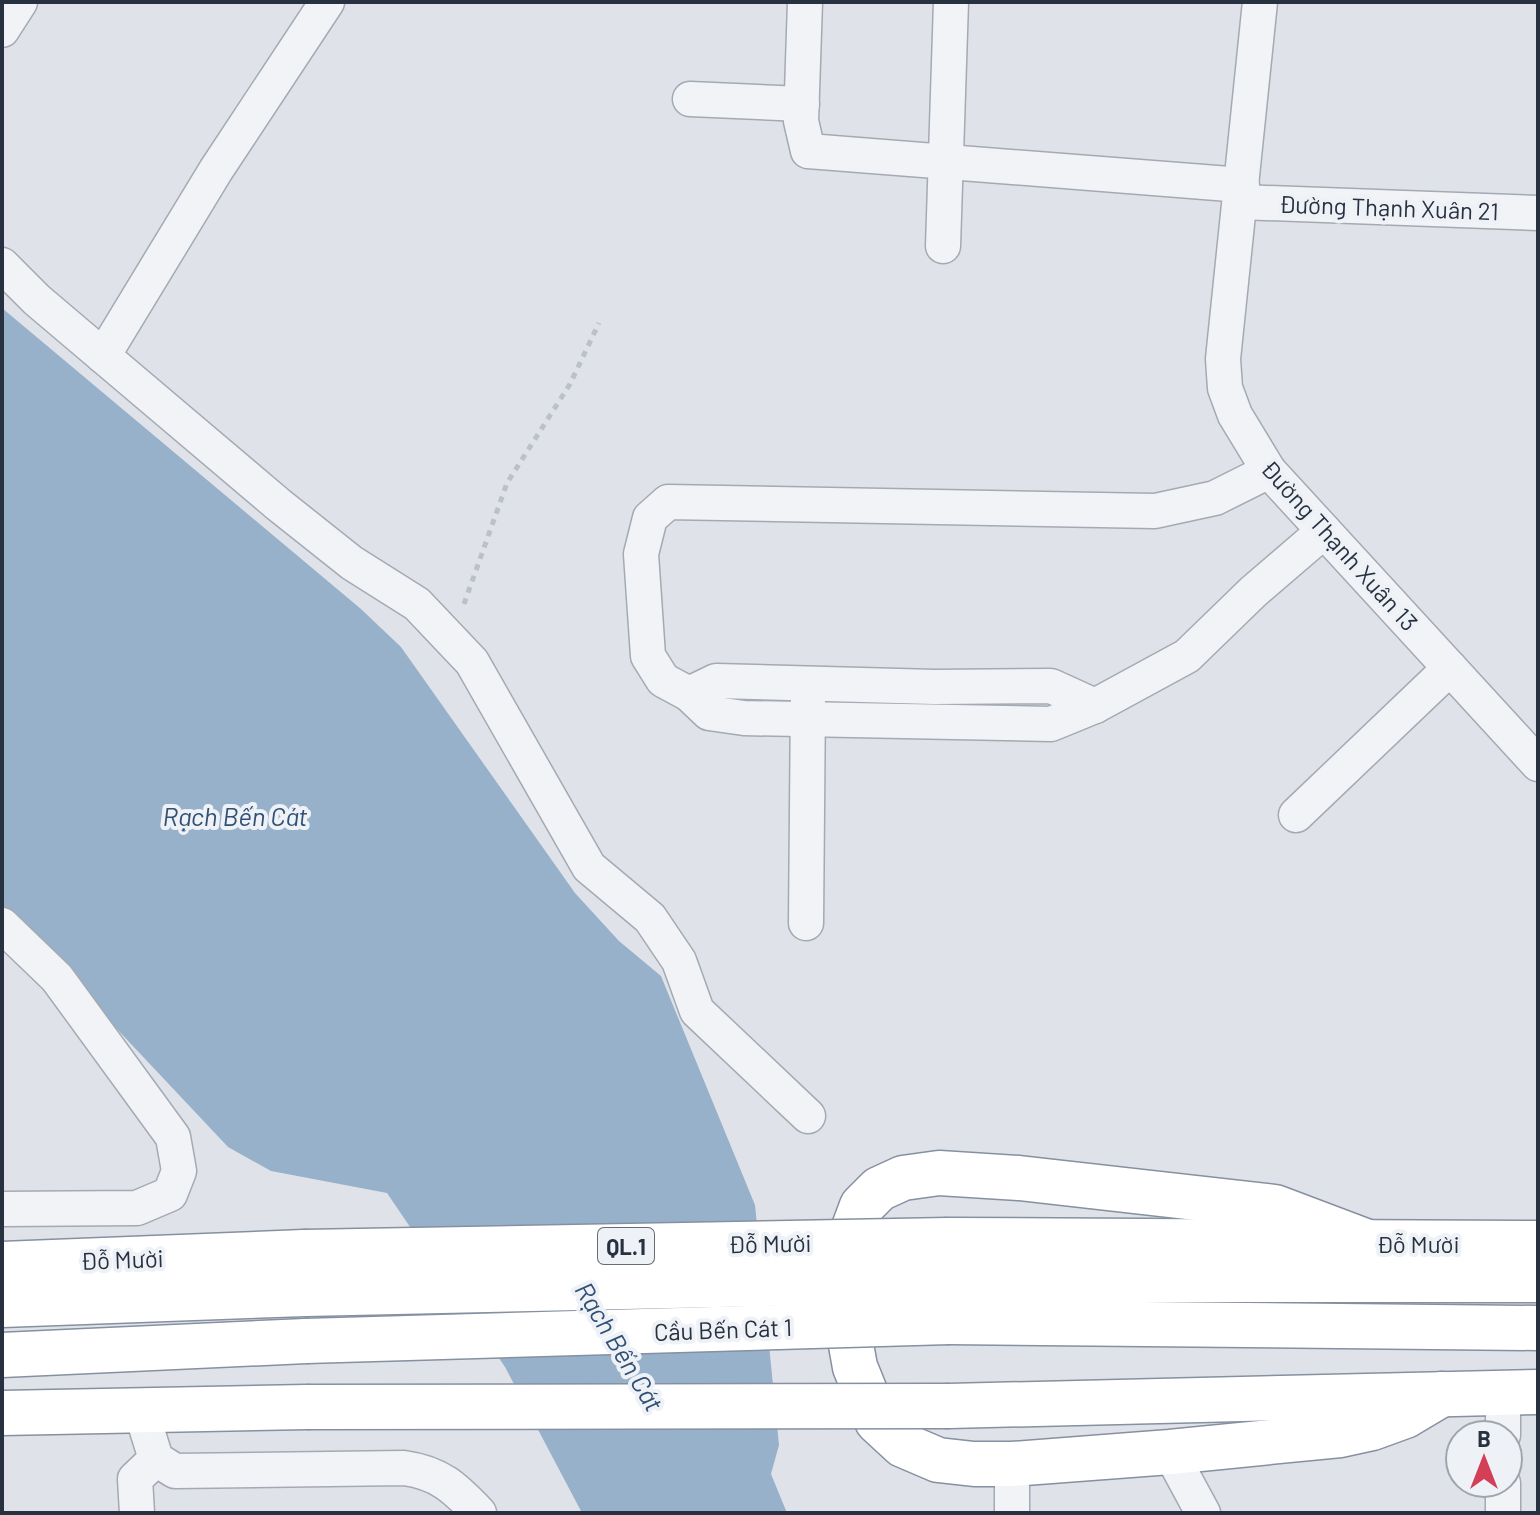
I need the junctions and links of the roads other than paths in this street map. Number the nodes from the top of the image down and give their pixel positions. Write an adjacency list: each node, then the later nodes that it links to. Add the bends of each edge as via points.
1 (20, 2): 6 (street)
2 (327, 2): 14 (street)
3 (805, 2): 8 (street)
4 (951, 2): 9 (street)
5 (1260, 2): 10 (street, Đường Thạnh Xuân 13)
6 (2, 30)
7 (690, 99): 8 (street)
8 (802, 104): 9 (street, Đường Thạnh Xuân 21, via 808,151)
9 (947, 163): 10 (street, Đường Thạnh Xuân 21); 12 (street)
10 (1241, 193): 11 (street, Đường Thạnh Xuân 21); 15 (street, Đường Thạnh Xuân 13, via 1223,359 1225,388)
11 (1538, 213)
12 (943, 246)
13 (2, 265): 14 (street)
14 (103, 356): 26 (street, via 352,563 417,604 472,662 589,867 650,918 679,961 697,1011)
15 (1269, 471): 16 (street, Đường Thạnh Xuân 13); 19 (street, via 1215,498 1155,511 668,502 650,518 641,554 645,634 648,656 663,680)
16 (1324, 531): 17 (street, Đường Thạnh Xuân 13); 20 (street, via 1187,656)
17 (1450, 668): 22 (street, Đường Thạnh Xuân 13); 23 (street)
18 (808, 684): 19 (street, via 716,681); 20 (street, via 1051,686); 21 (street)
19 (689, 694): 21 (street, via 709,713)
20 (1095, 706): 21 (street, via 1051,724)
21 (808, 719): 24 (street)
22 (1538, 764)
23 (1296, 815)
24 (806, 923)
25 (2, 925): 27 (street, via 57,978 173,1137 179,1171 170,1194 137,1208)
26 (808, 1116)
27 (2, 1209)
28 (1538, 1243): 29 (highway, Đỗ Mười / QL.1)
29 (1373, 1244): 33 (highway, Đỗ Mười / QL.1); 44 (highway, via 1275,1207 1179,1195 939,1173 903,1178 879,1189 862,1206 841,1262 855,1367 877,1421 903,1445 938,1460)
30 (2, 1264): 31 (highway, Đỗ Mười / QL.1)
31 (305, 1273): 33 (highway, Đỗ Mười / QL.1, bridge); 34 (highway, Đỗ Mười / QL.1)
32 (1538, 1280): 33 (highway, Đỗ Mười / QL.1)
33 (948, 1281): 35 (highway, Đỗ Mười / QL.1); 36 (highway, Cầu Bến Cát 1 / QL.1, bridge, via 306,1341)
34 (2, 1305)
35 (1538, 1328)
36 (2, 1355)
37 (1520, 1392): 38 (highway); 41 (street)
38 (1442, 1394): 39 (highway, bridge, via 949,1406); 42 (highway, via 1405,1416 1340,1435)
39 (141, 1411): 40 (highway); 43 (street)
40 (2, 1413)
41 (1509, 1419)
42 (1170, 1452): 44 (highway); 48 (street)
43 (156, 1459): 45 (street, via 135,1479); 46 (street, via 175,1471 428,1472 454,1487)
44 (1012, 1464): 47 (street)
45 (137, 1513)
46 (479, 1513)
47 (1012, 1513)
48 (1203, 1513)

